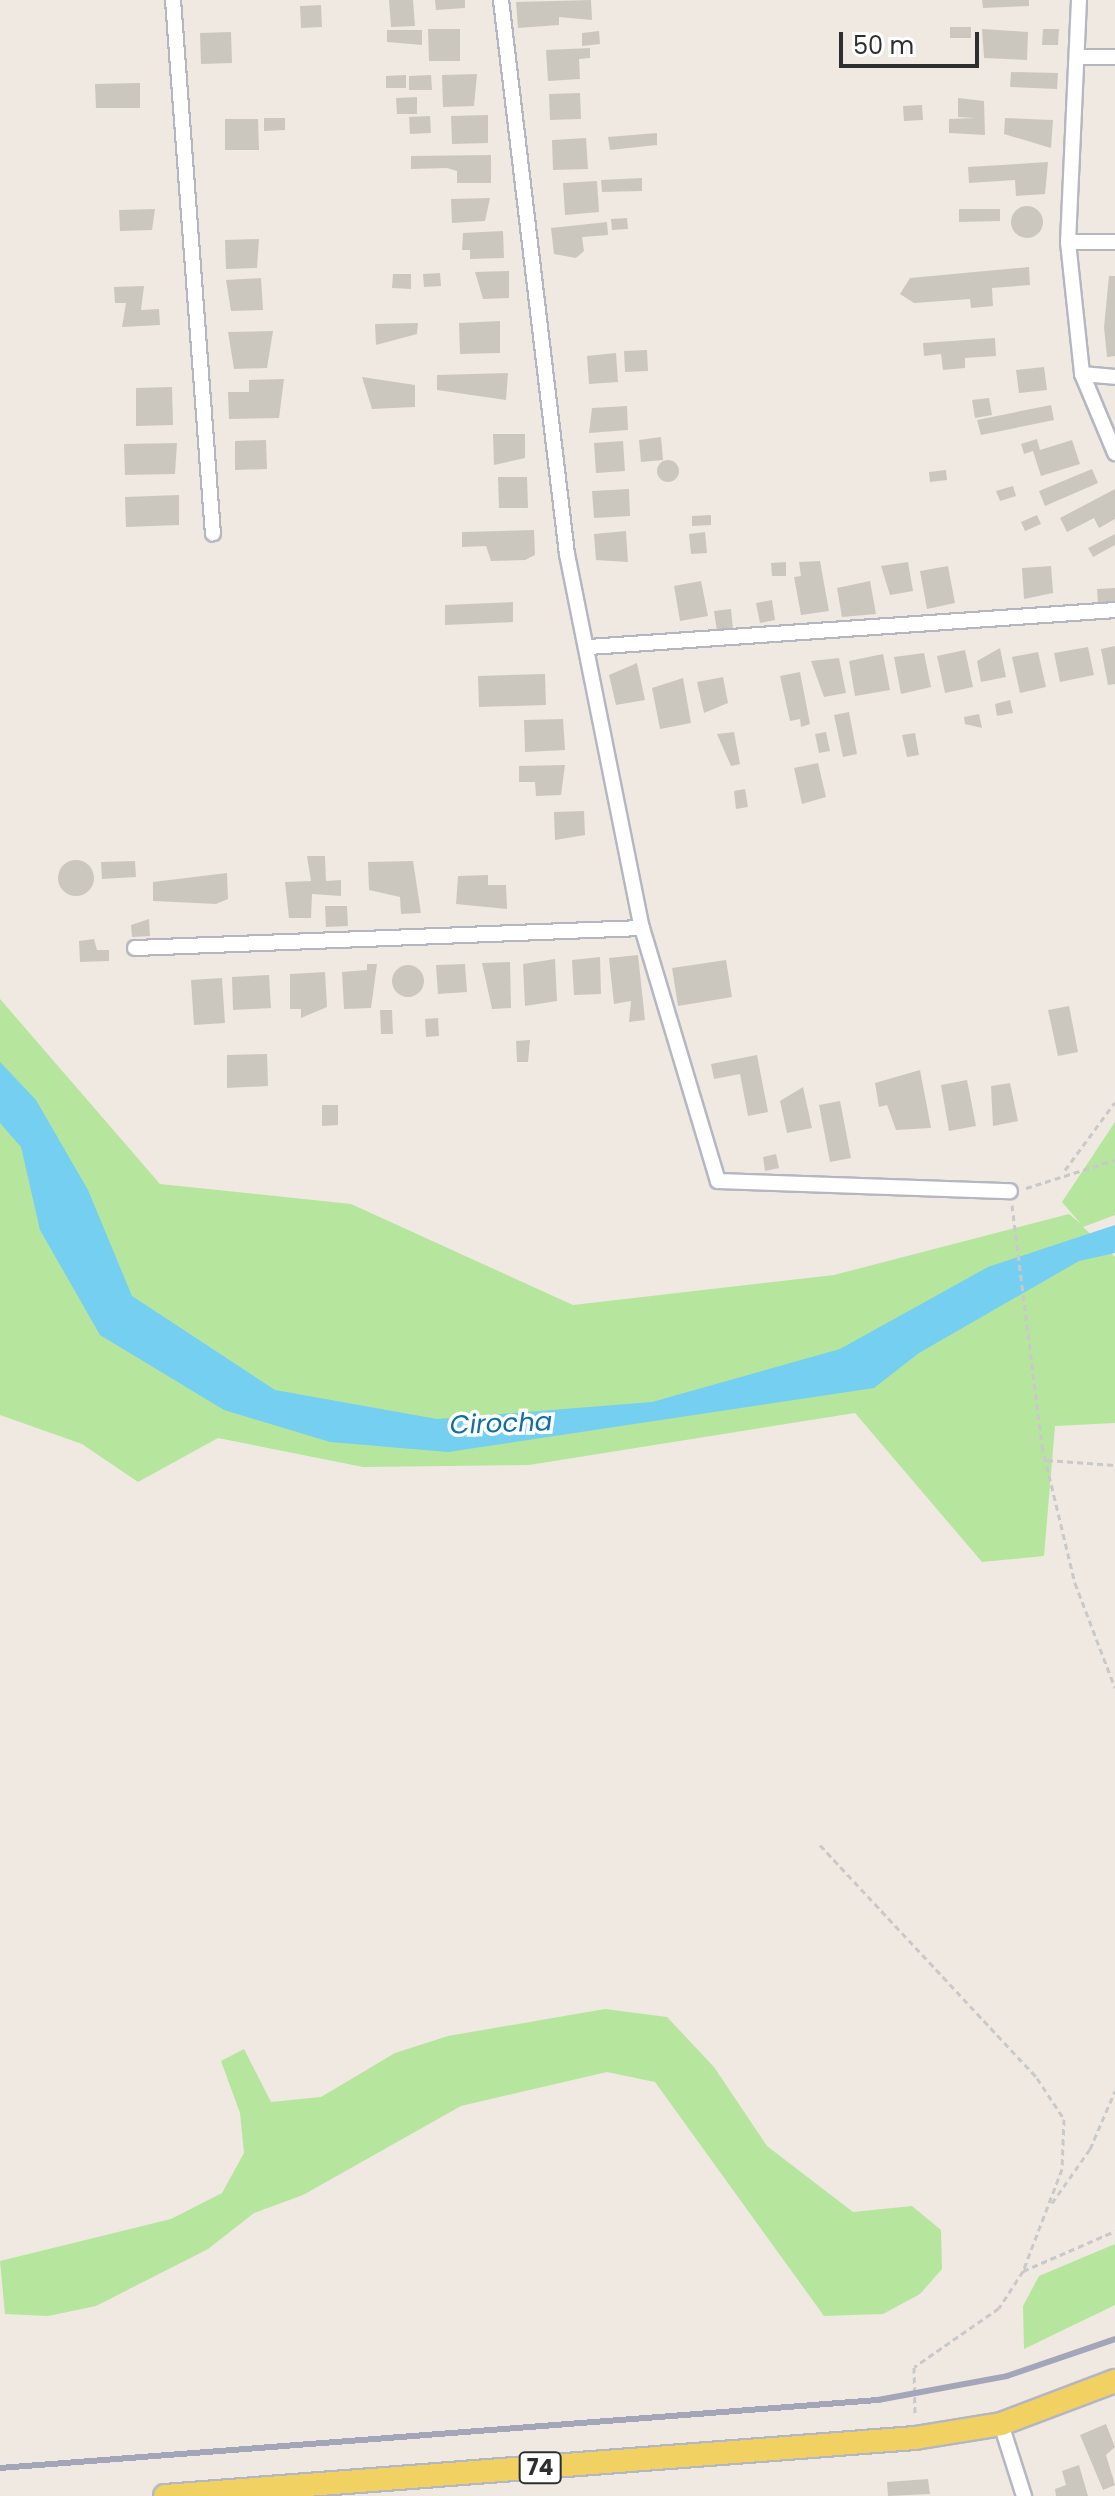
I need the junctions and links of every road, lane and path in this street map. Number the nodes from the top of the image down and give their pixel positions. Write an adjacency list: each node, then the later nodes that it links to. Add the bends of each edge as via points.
1 (173, 0): 11 (street)
2 (501, 0): 13 (street, via 567,554)
3 (1079, 0): 4 (street)
4 (1080, 57): 5 (street); 6 (street)
5 (1115, 57)
6 (1068, 242): 7 (street); 8 (street)
7 (1115, 242)
8 (1082, 374): 9 (street); 10 (street)
9 (1115, 377)
10 (1115, 453)
11 (213, 534)
12 (1115, 610): 13 (street)
13 (589, 647): 14 (street)
14 (642, 928): 15 (street); 19 (street, via 718,1181)
15 (135, 948)
16 (1115, 1102): 18 (path)
17 (1115, 1160): 18 (path)
18 (1062, 1175): 19 (path)
19 (1010, 1191)
20 (1013, 1216): 21 (path)
21 (1047, 1460): 22 (path); 23 (path, via 1075,1583)
22 (1115, 1465)
23 (1115, 1688)
24 (820, 1845): 26 (path, via 1056,2105 1064,2137)
25 (1115, 2091): 26 (path, via 1090,2149)
26 (1050, 2206): 28 (path)
27 (1115, 2231): 28 (path)
28 (1023, 2271): 31 (path, via 999,2308 914,2367)
29 (1115, 2381): 30 (main road, 74)
30 (1001, 2424): 31 (main road, 74); 33 (street)
31 (915, 2438): 32 (main road, 74)
32 (165, 2496)
33 (1024, 2496)

